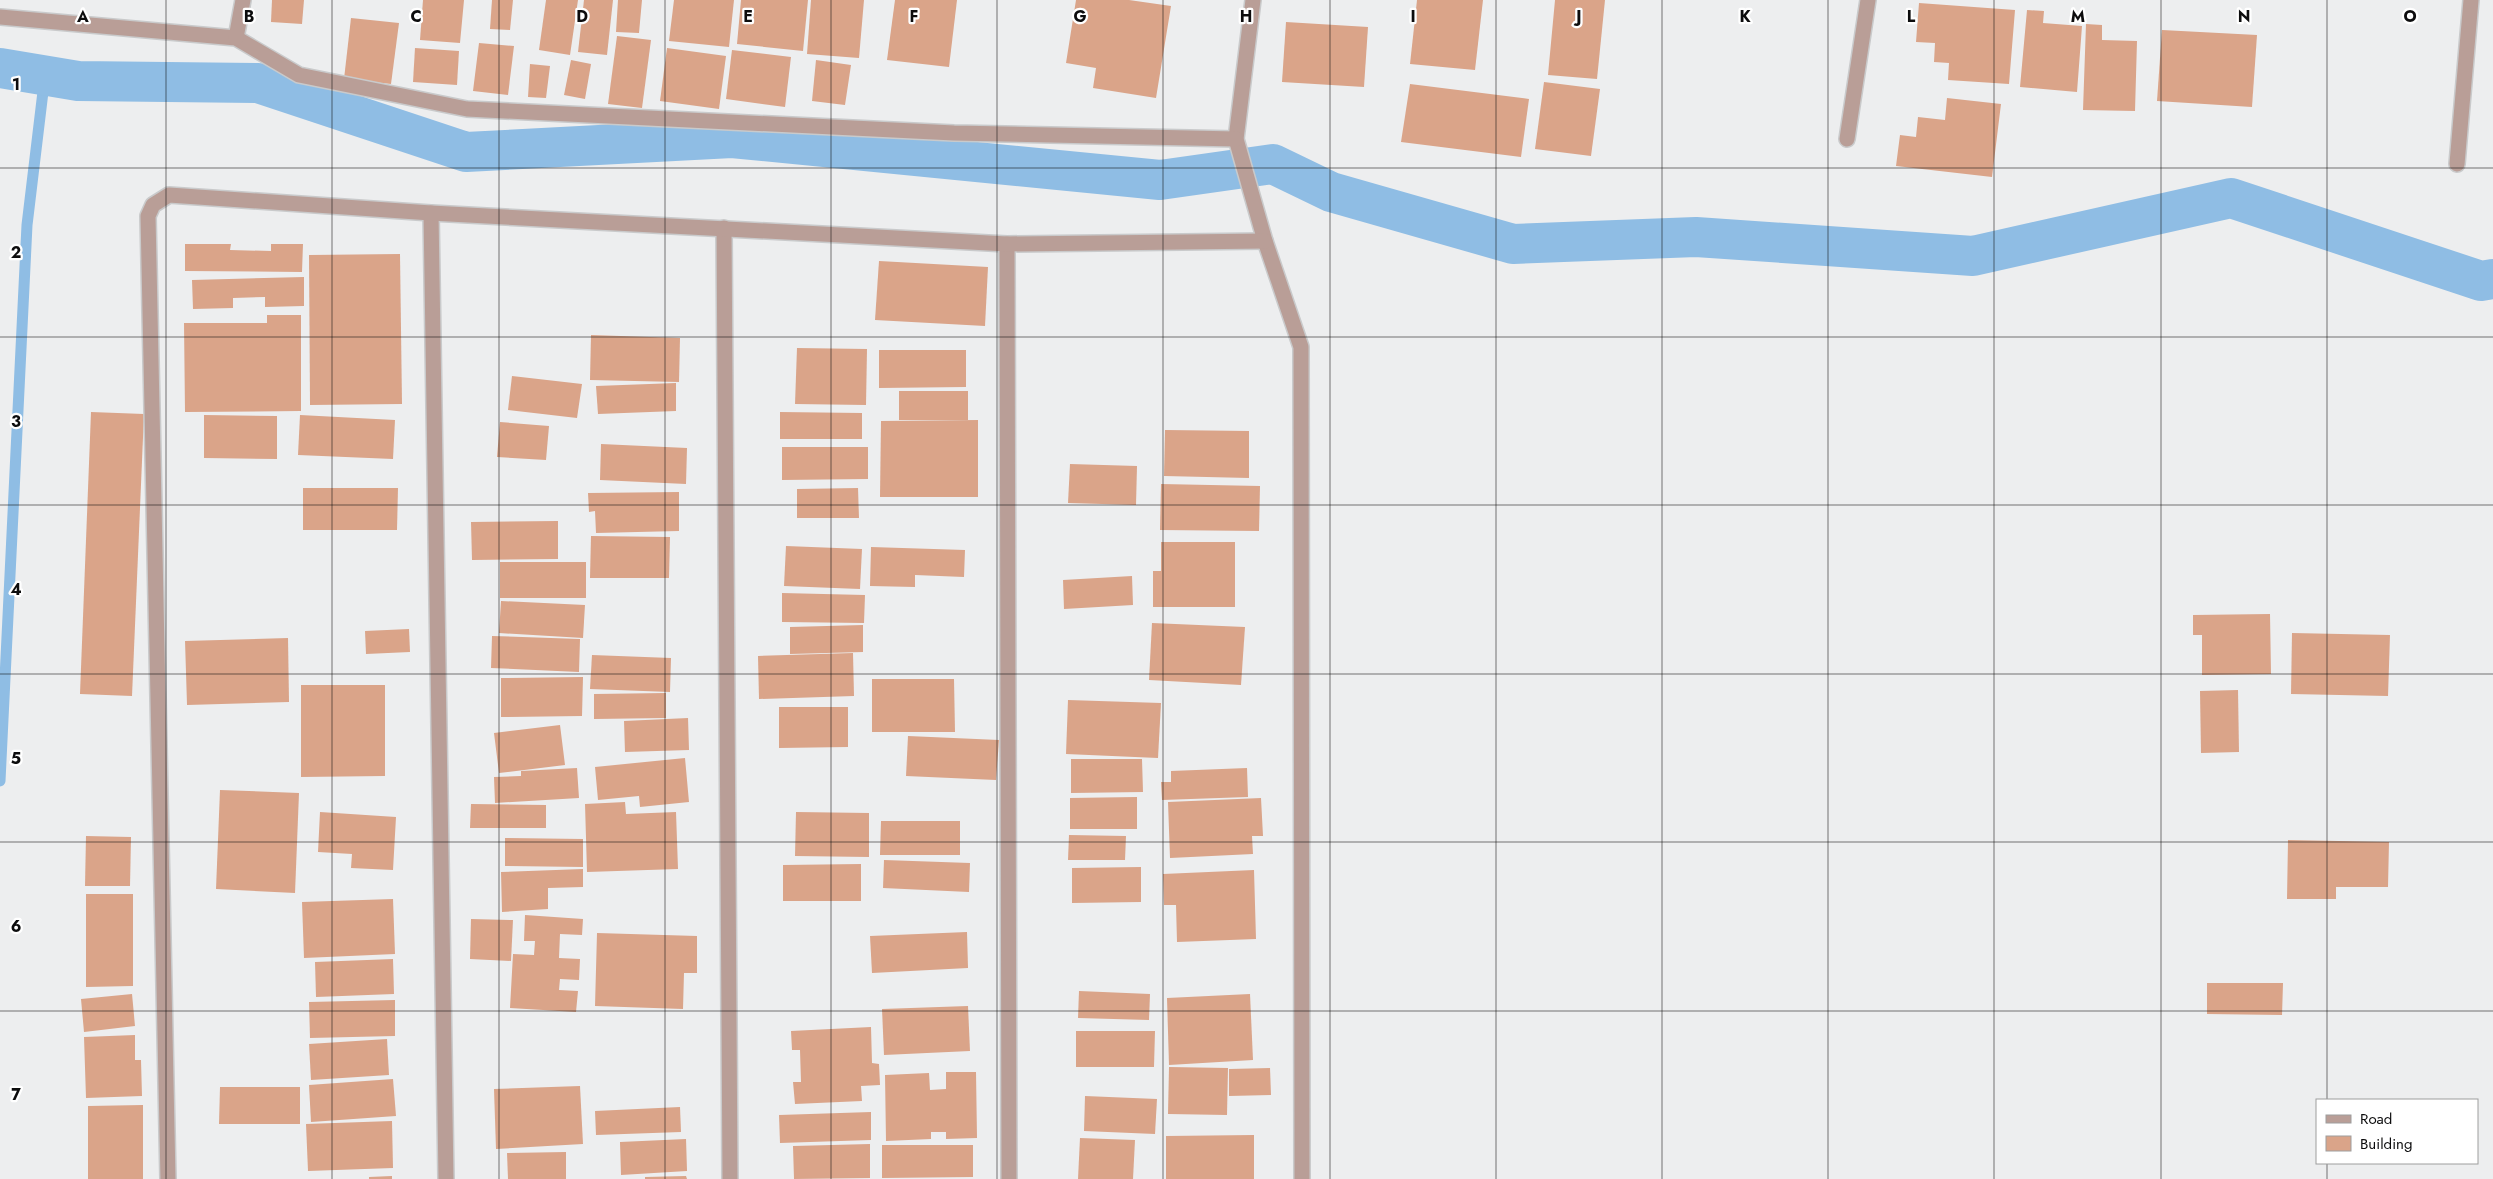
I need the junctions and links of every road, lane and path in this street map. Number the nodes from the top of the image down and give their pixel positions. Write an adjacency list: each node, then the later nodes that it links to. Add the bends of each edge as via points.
1 (242, 0): 6 (street)
2 (1253, 0): 7 (street)
3 (1868, 0): 8 (street)
4 (2471, 0): 9 (street)
5 (0, 17): 6 (street)
6 (236, 38): 7 (street, via 299,75 467,109 944,132)
7 (1236, 139): 12 (street)
8 (1847, 139)
9 (2457, 164)
10 (431, 213): 11 (street); 14 (street, via 170,195 153,205 148,216); 15 (street)
11 (724, 228): 13 (street); 16 (street)
12 (1265, 241): 13 (street); 18 (street, via 1301,347)
13 (1007, 244): 17 (street)
14 (168, 1179)
15 (446, 1179)
16 (730, 1179)
17 (1009, 1179)
18 (1302, 1179)

